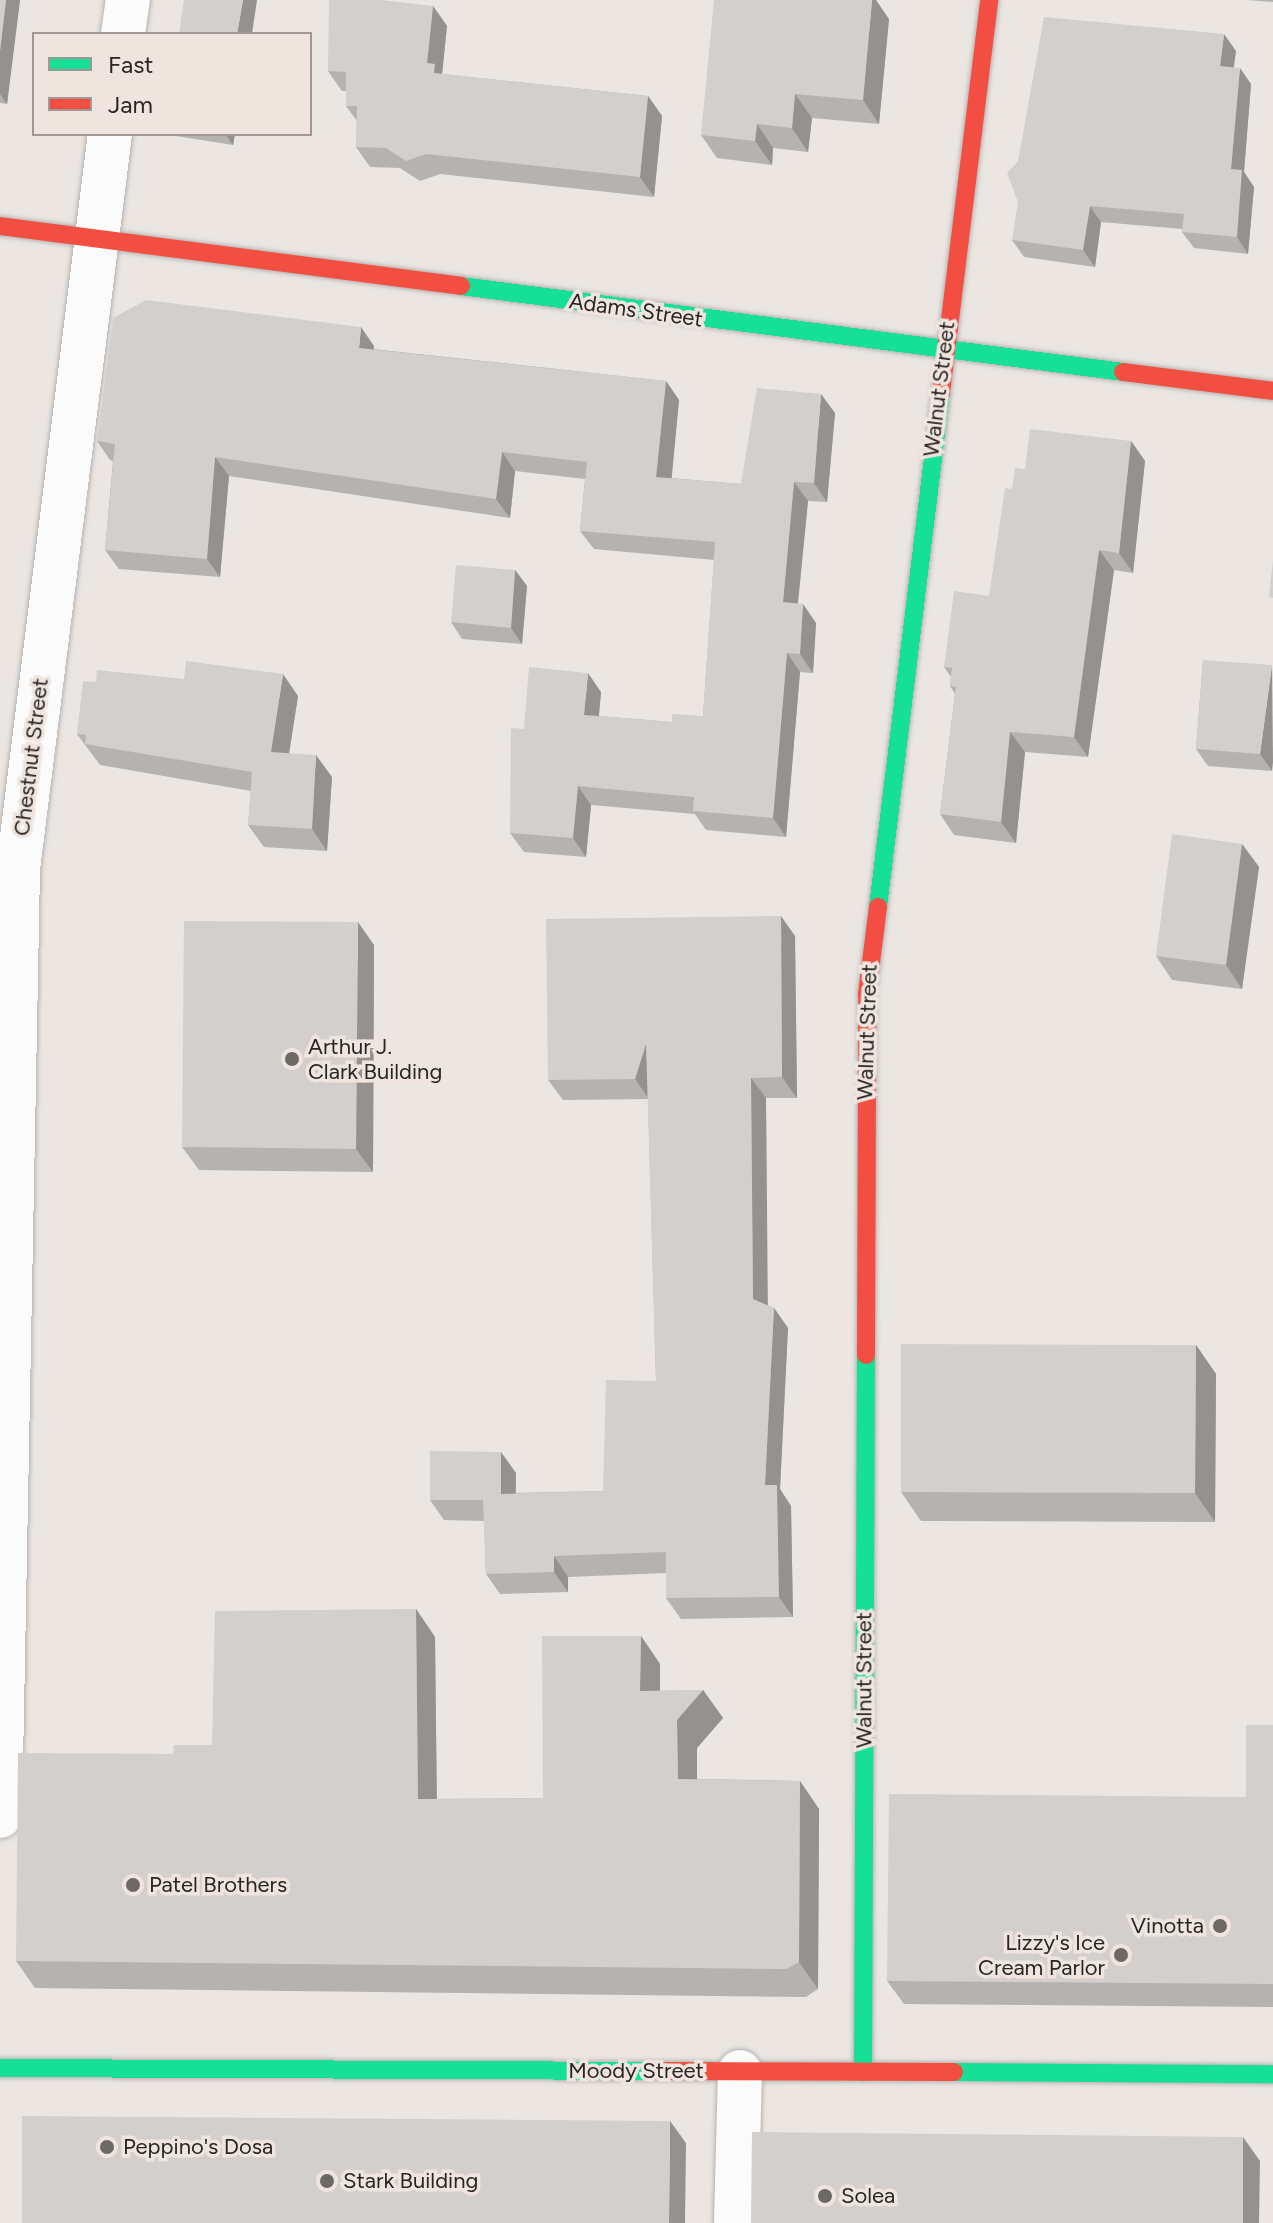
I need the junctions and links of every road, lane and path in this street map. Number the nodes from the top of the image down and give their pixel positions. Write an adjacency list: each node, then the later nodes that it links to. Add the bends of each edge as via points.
1 (128, 0): 3 (street)
2 (989, 0): 7 (street, Walnut Street)
3 (123, 32)
4 (110, 136): 6 (street, Chestnut Street)
5 (0, 226): 6 (street, Adams Street)
6 (97, 238): 7 (street, Adams Street); 9 (street, Chestnut Street, via 18,869)
7 (944, 351): 8 (street, Adams Street); 12 (street, Walnut Street, via 867,994)
8 (1273, 391)
9 (0, 1816)
10 (0, 2068): 11 (street, Moody Street)
11 (740, 2072): 12 (street, Moody Street); 14 (street)
12 (863, 2072): 13 (street, Moody Street)
13 (1273, 2074)
14 (736, 2223)

